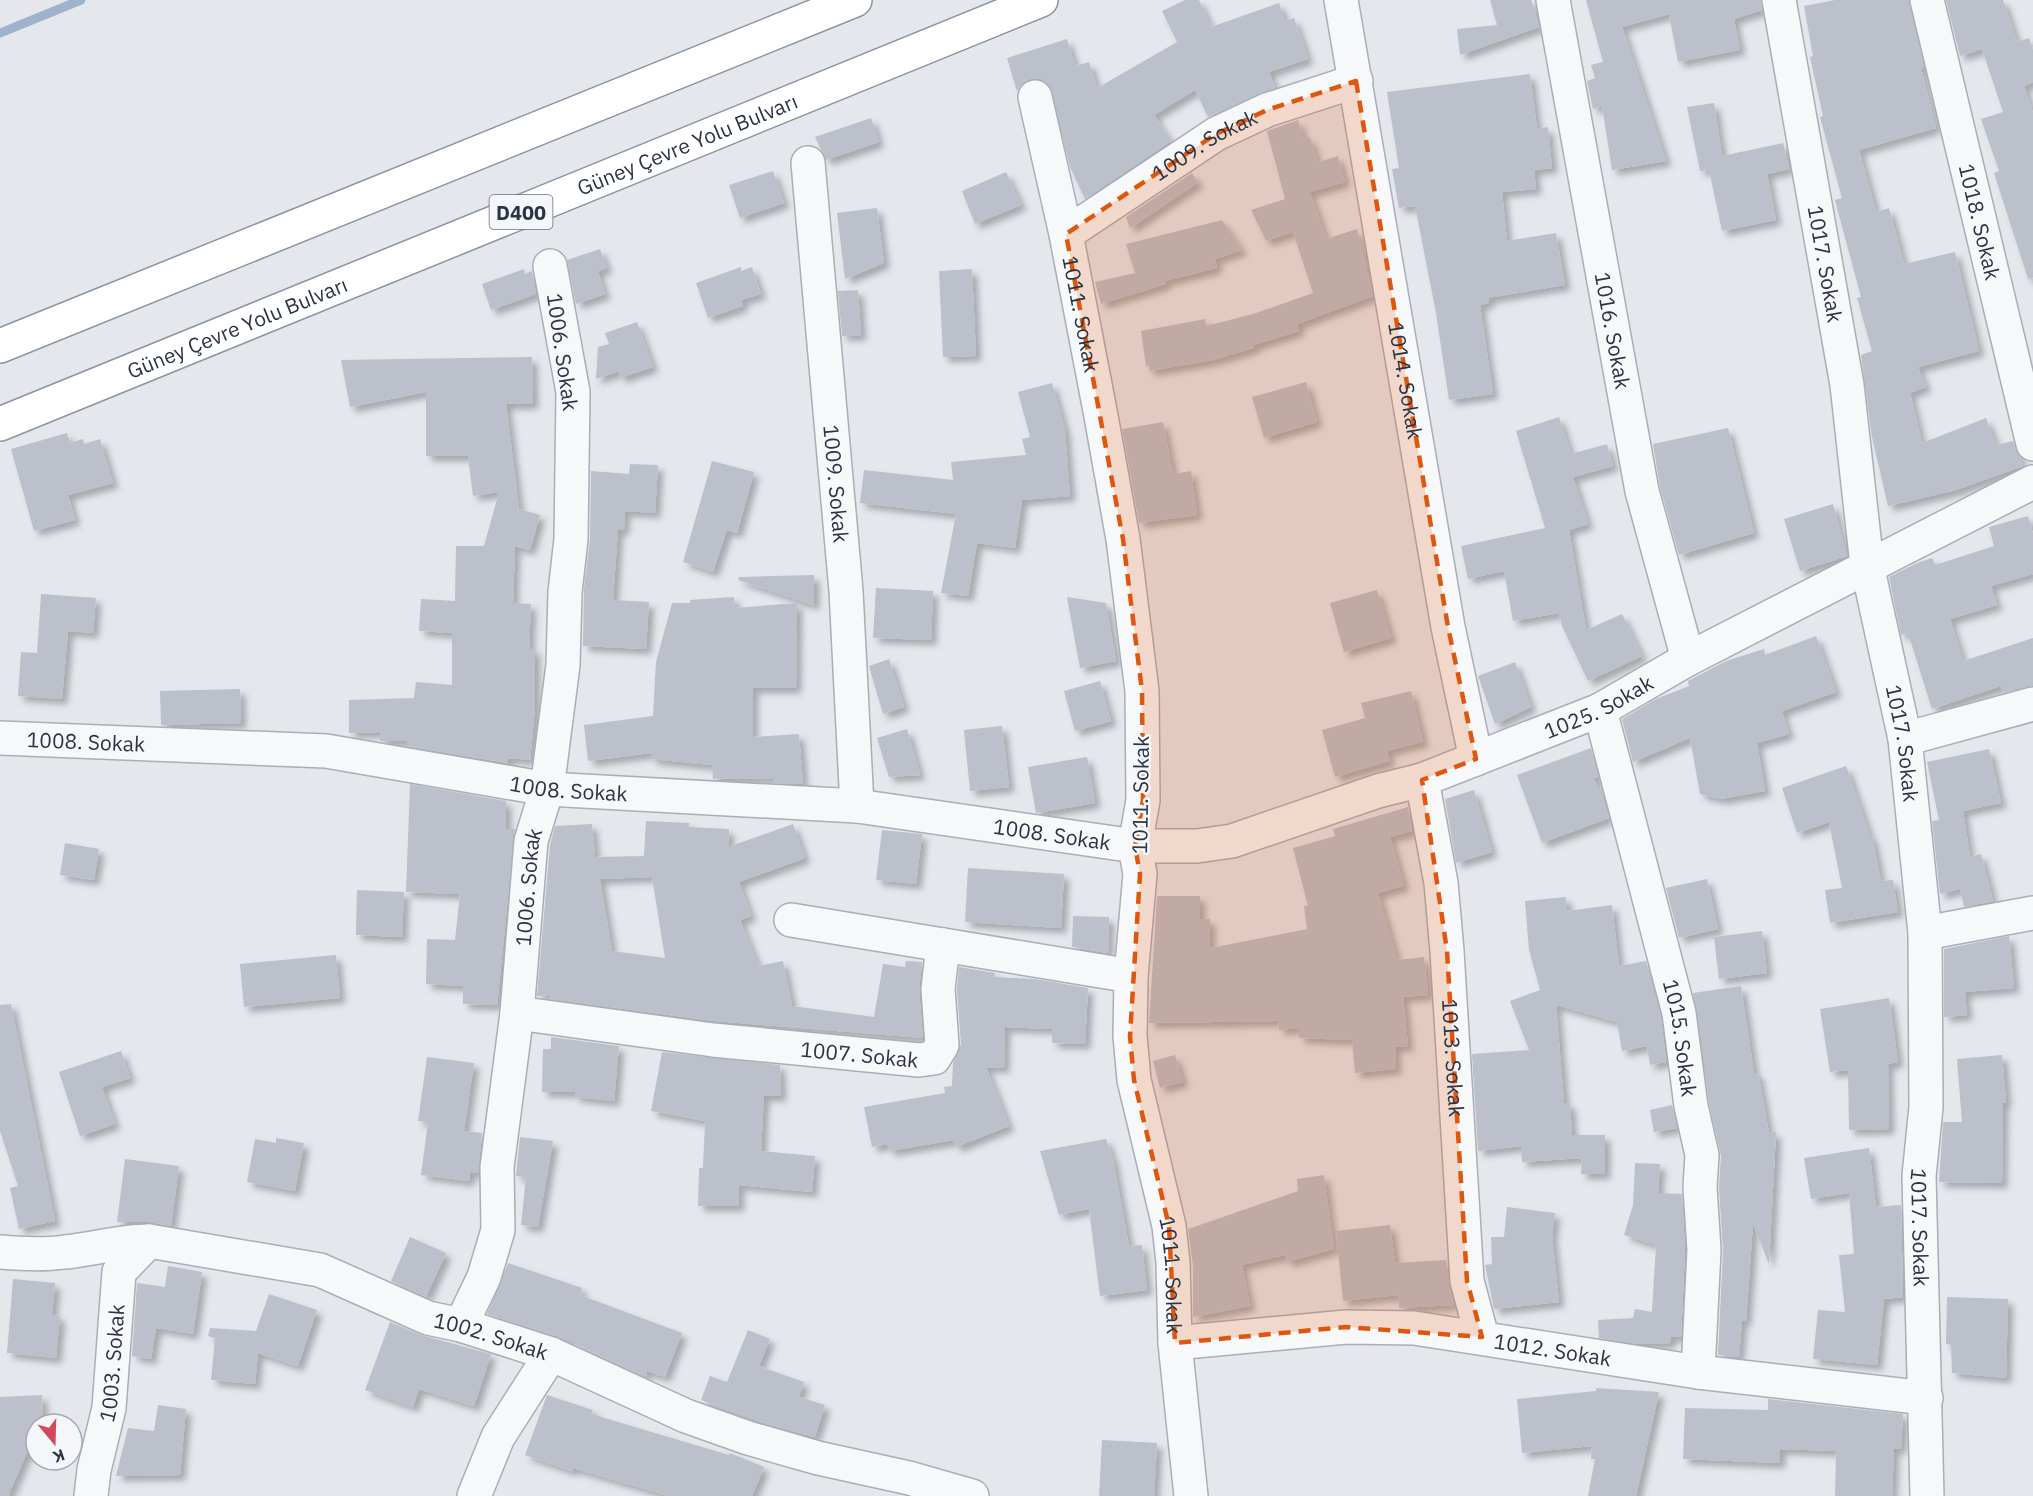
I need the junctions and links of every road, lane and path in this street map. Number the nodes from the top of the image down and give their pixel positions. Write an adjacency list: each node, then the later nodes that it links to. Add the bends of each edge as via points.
1 (855, 0): 12 (highway)
2 (1041, 0): 13 (highway, Güney Çevre Yolu Bulvarı / D400)
3 (1341, 0): 7 (street, 1014. Sokak)
4 (1553, 0): 17 (street, 1016. Sokak, via 1642,491)
5 (1779, 0): 16 (street, 1017. Sokak, via 1847,385)
6 (1928, 0): 14 (street, 1018. Sokak)
7 (1356, 81): 10 (street, 1009. Sokak, via 1267,110 1216,134); 22 (street, 1014. Sokak, via 1448,627)
8 (1035, 97): 10 (street, 1011. Sokak)
9 (808, 163): 25 (street, 1009. Sokak, via 846,591)
10 (1066, 234): 26 (street, 1011. Sokak, via 1123,539 1142,692 1143,800)
11 (550, 266): 24 (street, 1006. Sokak, via 573,392 571,539 563,665)
12 (0, 346)
13 (0, 424)
14 (2033, 444)
15 (2033, 482): 16 (street, 1025. Sokak)
16 (1867, 566): 17 (street, 1025. Sokak); 21 (street, 1017. Sokak)
17 (1688, 659): 19 (street, 1025. Sokak)
18 (2033, 704): 21 (street)
19 (1600, 710): 22 (street, 1025. Sokak); 39 (street, 1015. Sokak, via 1679,1013 1691,1106 1702,1155 1704,1250)
20 (0, 738): 24 (street, 1008. Sokak, via 326,751)
21 (1905, 739): 29 (street, 1017. Sokak)
22 (1476, 759): 23 (street, 1025. Sokak)
23 (1422, 780): 26 (street, 1025. Sokak, via 1232,841 1197,846); 36 (street, 1013. Sokak, via 1441,883 1467,1281)
24 (547, 789): 25 (street, 1008. Sokak); 32 (street, 1006. Sokak, via 531,841)
25 (857, 806): 26 (street, 1008. Sokak)
26 (1135, 846): 31 (street, 1011. Sokak, via 1140,874)
27 (2033, 913): 29 (street)
28 (791, 920): 30 (street)
29 (1925, 933): 40 (street, 1017. Sokak, via 1926,1107 1919,1176)
30 (943, 945): 31 (street); 32 (street, 1007. Sokak, via 938,989 942,1045 934,1058 900,1059 713,1040)
31 (1131, 976): 37 (street, 1011. Sokak, via 1134,1080 1169,1226)
32 (517, 1012): 35 (street, 1006. Sokak, via 497,1167 498,1230 484,1277)
33 (149, 1241): 34 (street, 1002. Sokak, via 32,1255); 35 (street, 1002. Sokak, via 320,1270 428,1318); 41 (street, 1003. Sokak, via 118,1272 109,1408 93,1470)
34 (0, 1252)
35 (461, 1325): 38 (street, 1002. Sokak)
36 (1482, 1337): 37 (street, 1012. Sokak, via 1414,1328 1346,1327); 39 (street, 1012. Sokak)
37 (1175, 1343): 44 (street, 1011. Sokak)
38 (551, 1354): 42 (street, via 498,1437); 43 (street, 1002. Sokak, via 686,1416 748,1438)
39 (1698, 1372): 40 (street, 1012. Sokak)
40 (1926, 1398): 45 (street, 1017. Sokak)
41 (91, 1496)
42 (474, 1496)
43 (972, 1496)
44 (1191, 1496)
45 (1927, 1496)

